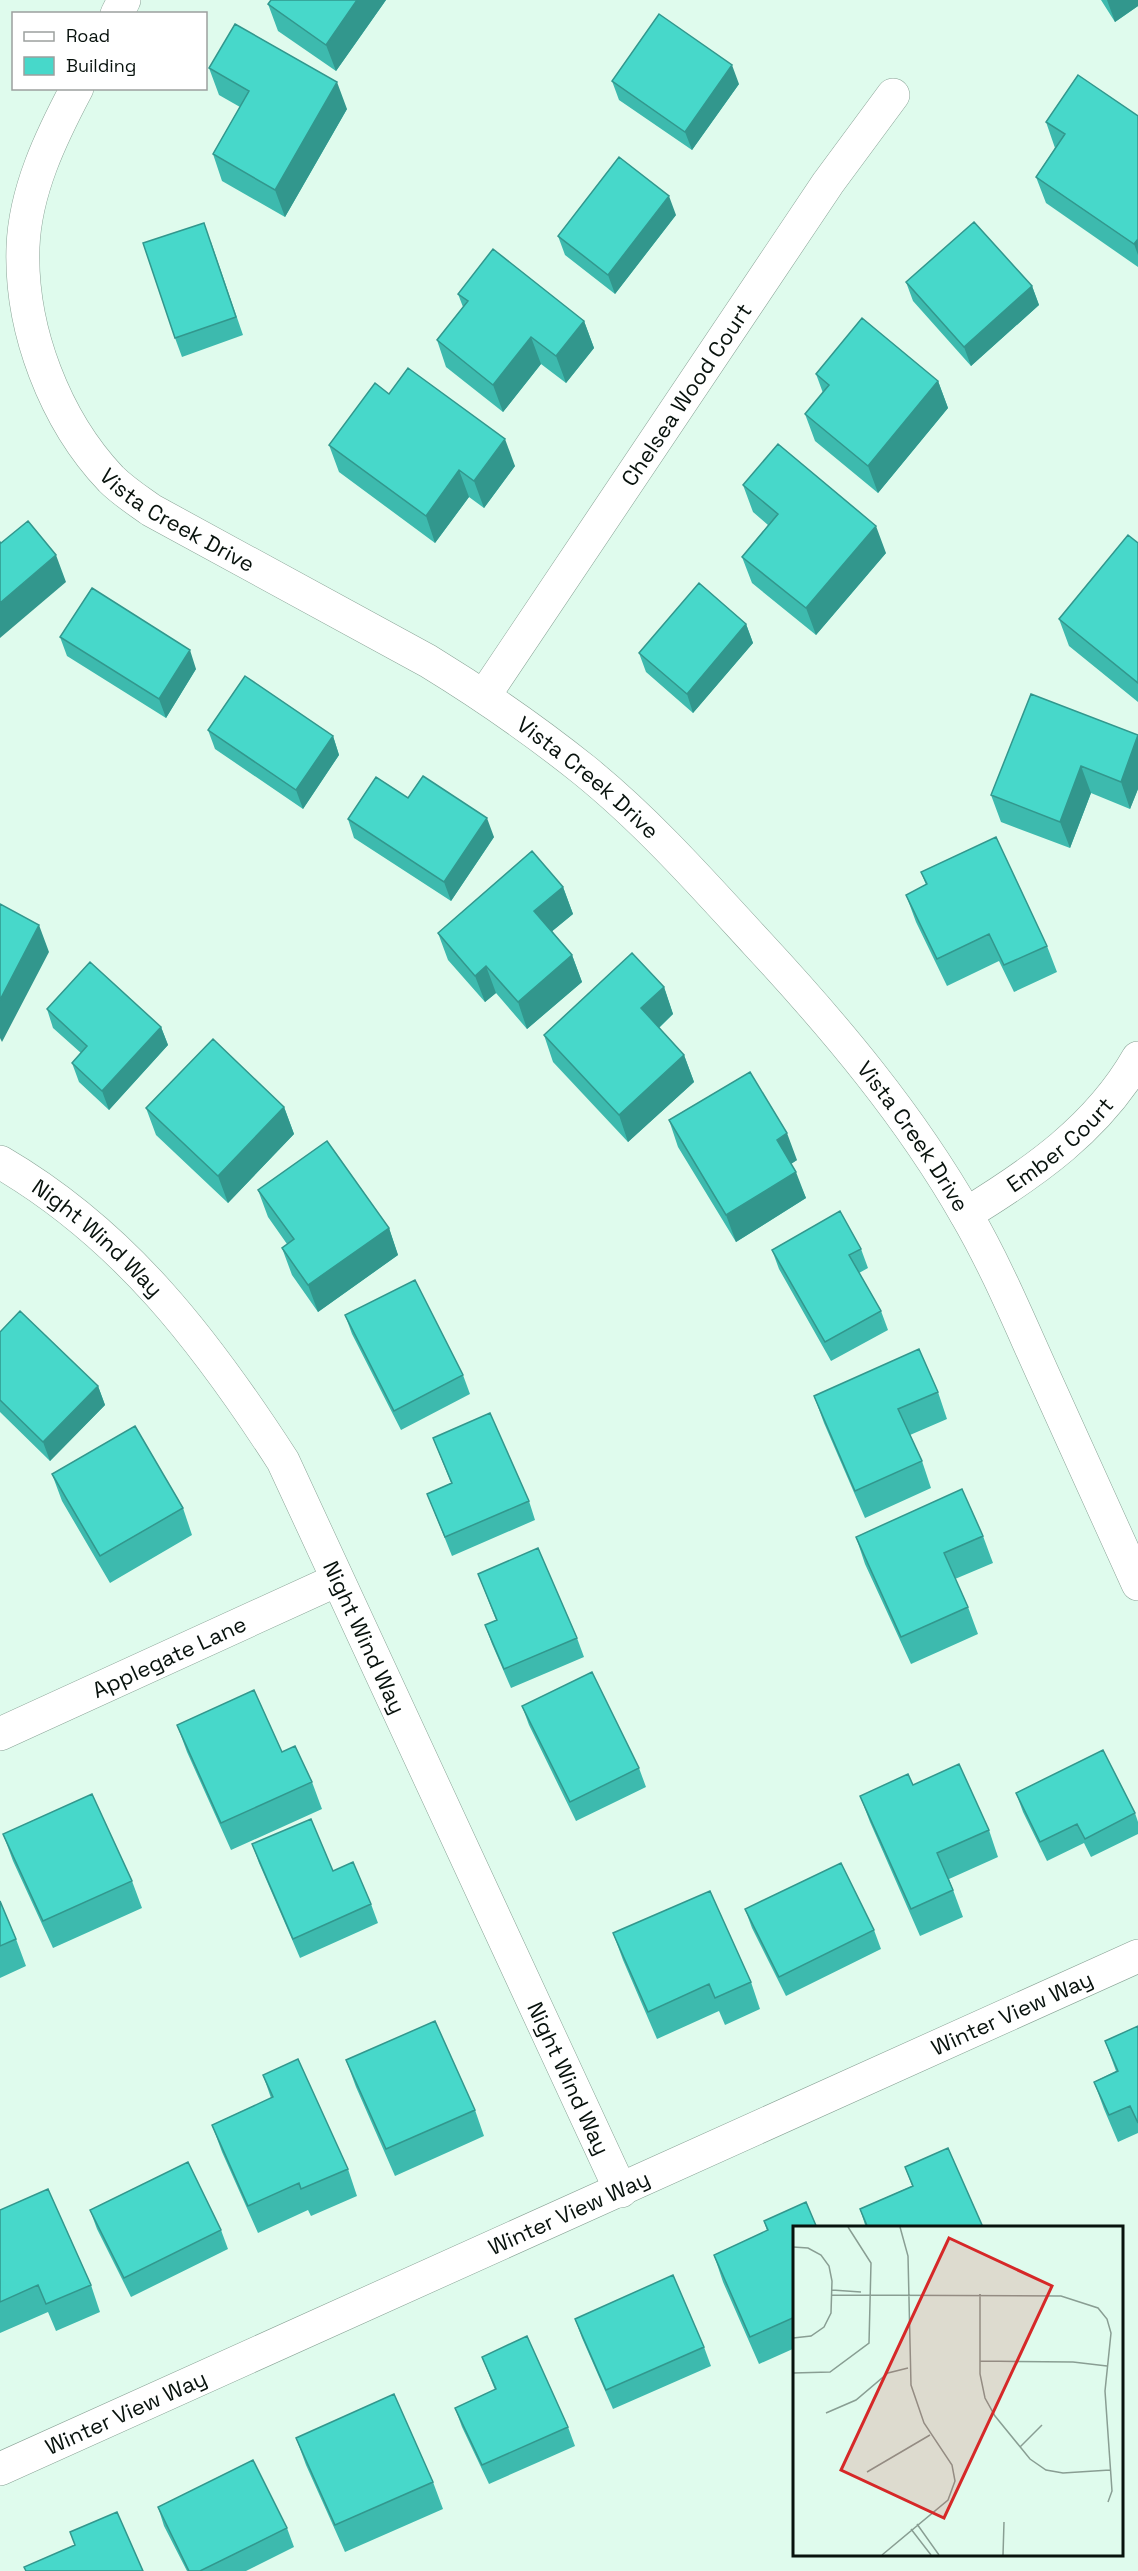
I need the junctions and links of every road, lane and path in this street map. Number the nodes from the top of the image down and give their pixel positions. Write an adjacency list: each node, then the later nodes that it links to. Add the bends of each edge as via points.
1 (76, 90): 3 (street, Vista Creek Drive, via 55,129 35,182 23,245 24,277 36,342 48,381 79,439 111,479 150,510 428,661)
2 (893, 95): 3 (street, Chelsea Wood Court, via 828,183)
3 (484, 696): 6 (street, Vista Creek Drive, via 586,772 729,912 836,1030 913,1132)
4 (1138, 1058): 6 (street, Ember Court, via 1103,1110 1076,1135 1035,1169)
5 (0, 1162): 7 (street, Night Wind Way, via 77,1216 131,1263 183,1318 238,1391 283,1461)
6 (966, 1214): 8 (street, Vista Creek Drive, via 987,1252)
7 (337, 1580): 9 (street, Applegate Lane); 11 (street, Night Wind Way)
8 (1138, 1584)
9 (0, 1734)
10 (1138, 1956): 11 (street, Winter View Way)
11 (621, 2191): 12 (street, Winter View Way)
12 (0, 2469)

